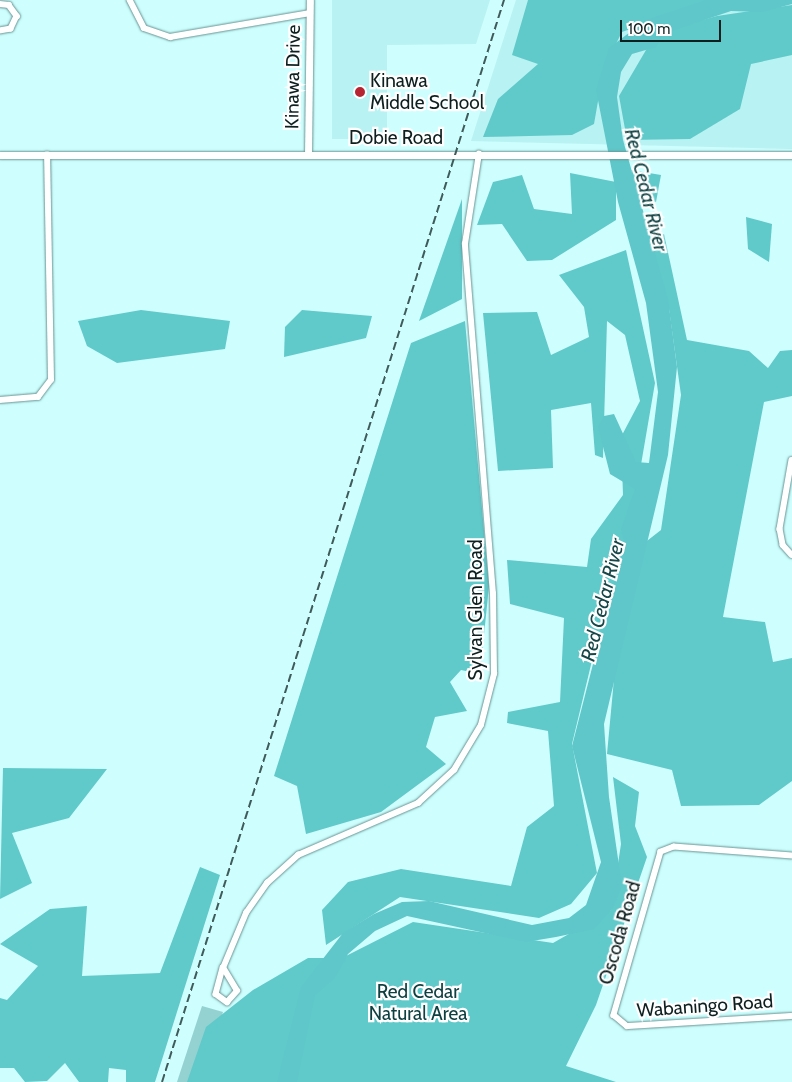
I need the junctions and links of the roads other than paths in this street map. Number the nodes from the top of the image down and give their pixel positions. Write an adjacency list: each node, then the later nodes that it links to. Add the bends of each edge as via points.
1 (130, 0): 4 (street, via 144,28 170,36)
2 (310, 0): 4 (street, Kinawa Drive)
3 (0, 4): 5 (street, via 9,5 17,16 11,29)
4 (310, 13): 10 (street, Kinawa Drive)
5 (0, 31)
6 (480, 154): 7 (street, Dobie Road); 10 (street, Dobie Road); 15 (street, Sylvan Glen Road, via 465,244 493,594 494,674 481,725 454,770 418,803 321,842 285,865 253,901)
7 (792, 154)
8 (0, 155): 9 (street, Dobie Road)
9 (47, 155): 10 (street, Dobie Road); 11 (street, via 51,380 38,397)
10 (308, 155)
11 (0, 400)
12 (792, 460): 13 (street, via 780,529 783,545)
13 (792, 555)
14 (792, 856): 17 (street, Oscoda Road, via 674,847 664,850 615,1006 614,1017)
15 (223, 968): 15 (street, Sylvan Glen Road, via 216,994 227,1002 237,991)
16 (792, 1016): 17 (street, Wabaningo Road)
17 (620, 1024)

